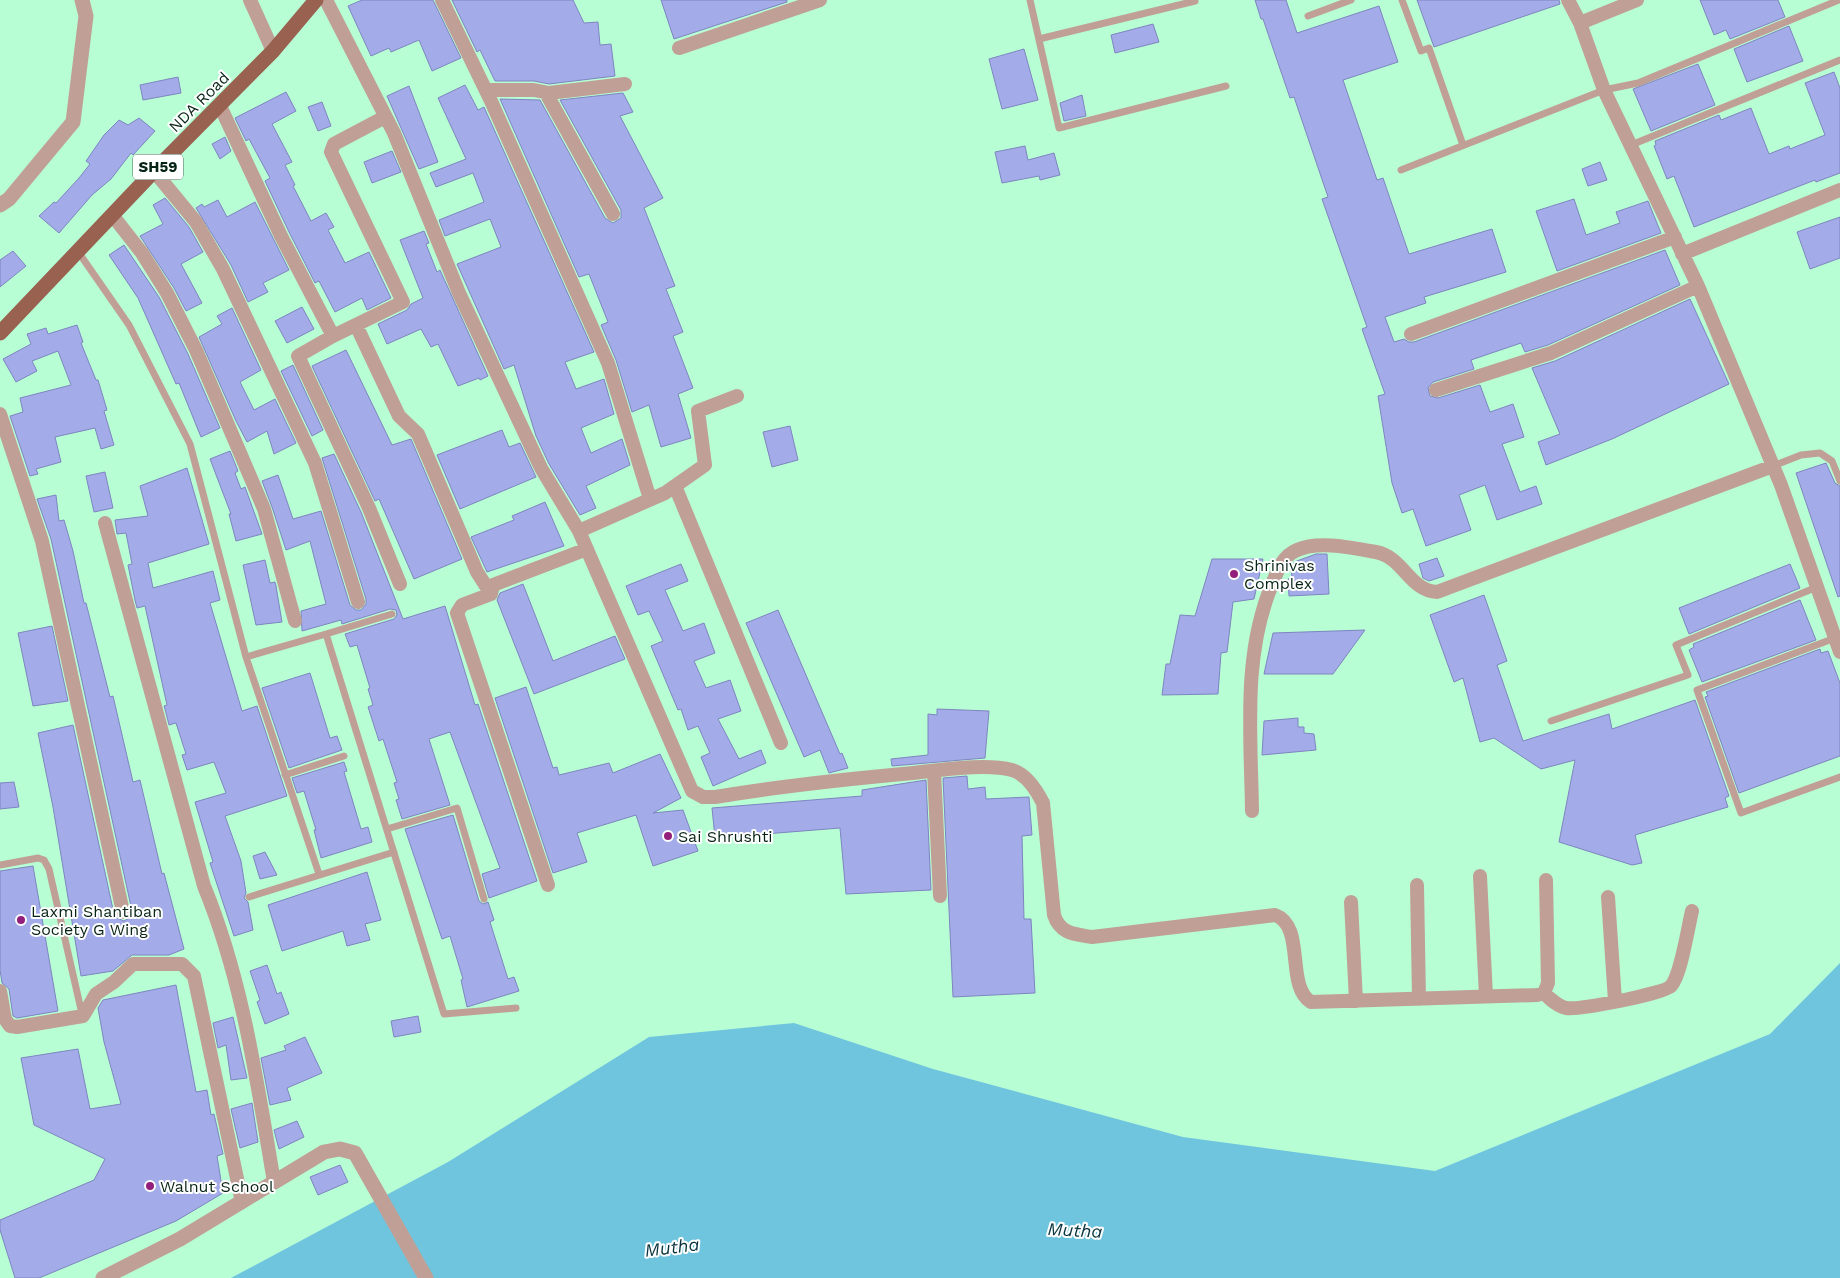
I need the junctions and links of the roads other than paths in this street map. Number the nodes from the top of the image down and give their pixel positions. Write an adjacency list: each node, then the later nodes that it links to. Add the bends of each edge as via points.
1 (82, 0): 32 (street, via 86,16 73,122 9,199)
2 (250, 0): 18 (street)
3 (316, 0): 18 (main road, NDA Road / SH59)
4 (326, 0): 26 (street)
5 (442, 0): 22 (street)
6 (820, 0): 17 (street)
7 (1030, 0): 16 (lane)
8 (1351, 0): 14 (lane)
9 (1402, 0): 28 (lane, via 1421,51 1429,48)
10 (1568, 0): 15 (street)
11 (1637, 0): 15 (street)
12 (1839, 0): 23 (lane, via 1638,83)
13 (1194, 2): 16 (lane)
14 (1308, 16)
15 (1580, 23): 23 (street)
16 (1039, 38): 21 (lane, via 1059,128)
17 (679, 48)
18 (273, 51): 25 (main road, NDA Road / SH59)
19 (1840, 60): 27 (lane)
20 (625, 84): 24 (street)
21 (1226, 86)
22 (486, 90): 24 (street); 49 (street, via 608,363)
23 (1604, 90): 27 (street); 28 (lane)
24 (546, 93): 33 (street)
25 (220, 106): 30 (main road, NDA Road / SH59); 42 (street)
26 (385, 117): 39 (street, via 334,144 331,152 403,302); 51 (street, via 468,310 541,468)
27 (1631, 145): 35 (street)
28 (1463, 146): 29 (lane)
29 (1401, 170)
30 (154, 171): 34 (main road, NDA Road / SH59); 56 (street, via 196,222 231,286 315,464)
31 (1840, 190): 37 (street)
32 (0, 205)
33 (613, 214)
34 (113, 216): 36 (main road, NDA Road / SH59); 58 (street, via 167,293 196,350 264,509)
35 (1675, 237): 37 (street); 41 (street)
36 (79, 253): 40 (main road, NDA Road / SH59); 62 (lane, via 129,325 190,444)
37 (1682, 254): 38 (street)
38 (1698, 286): 43 (street, via 1551,353); 46 (street)
39 (356, 325): 42 (street); 55 (street, via 399,416 418,434 477,572)
40 (0, 333)
41 (1411, 334)
42 (333, 336): 53 (street, via 298,356)
43 (1436, 390)
44 (737, 396): 48 (street, via 698,410 705,465)
45 (0, 414): 84 (street, via 42,541)
46 (1773, 466): 47 (lane, via 1801,455 1820,453 1832,461); 54 (street); 69 (street, via 1437,592 1428,592 1420,587 1395,561 1378,552 1329,546 1309,547 1288,556 1279,567 1261,609 1256,633 1250,691)
47 (1840, 481)
48 (675, 486): 49 (street); 64 (street)
49 (650, 500): 51 (street)
50 (105, 523): 93 (street, via 204,886 222,929 248,1028)
51 (579, 532): 52 (street)
52 (587, 549): 55 (street, via 493,586); 66 (street, via 692,791 703,798 790,785)
53 (400, 584)
54 (1817, 587): 60 (street); 63 (lane, via 1676,645 1688,675)
55 (490, 594): 76 (street, via 462,605 457,613)
56 (358, 602)
57 (392, 614): 59 (lane)
58 (295, 621)
59 (326, 634): 62 (lane); 70 (lane)
60 (1835, 638): 61 (street); 68 (lane, via 1697,690 1742,813)
61 (1840, 652)
62 (246, 657): 67 (lane)
63 (1551, 721)
64 (781, 744)
65 (344, 756): 67 (lane)
66 (934, 771): 79 (street); 89 (street, via 996,768 1014,771 1037,792 1043,803 1054,915 1067,933 1092,937 1280,916 1289,928 1305,998 1322,1003)
67 (285, 775): 73 (lane)
68 (1840, 777)
69 (1252, 811)
70 (387, 829): 71 (lane); 81 (lane, via 457,808)
71 (394, 852): 73 (lane); 91 (lane, via 444,1014)
72 (0, 866): 92 (lane, via 38,858 44,860)
73 (320, 874): 78 (lane)
74 (1480, 876): 87 (street)
75 (1546, 880): 86 (street, via 1548,984)
76 (548, 885)
77 (1417, 885): 88 (street)
78 (249, 896)
79 (940, 896)
80 (1608, 897): 90 (street)
81 (484, 899)
82 (1351, 902): 89 (street)
83 (1692, 911): 90 (street, via 1672,985 1654,994)
84 (122, 912)
85 (0, 991): 92 (street, via 5,1019 10,1026)
86 (1544, 993): 87 (street); 90 (street, via 1565,1008)
87 (1486, 996): 88 (street)
88 (1419, 999): 89 (street)
89 (1356, 1001)
90 (1614, 1001)
91 (516, 1008)
92 (83, 1016): 94 (street, via 96,994 133,964 182,964 194,976)
93 (274, 1182): 94 (street); 96 (street, via 324,1152 340,1148 355,1153)
94 (242, 1202): 95 (street, via 180,1239)
95 (103, 1278)
96 (426, 1278)

